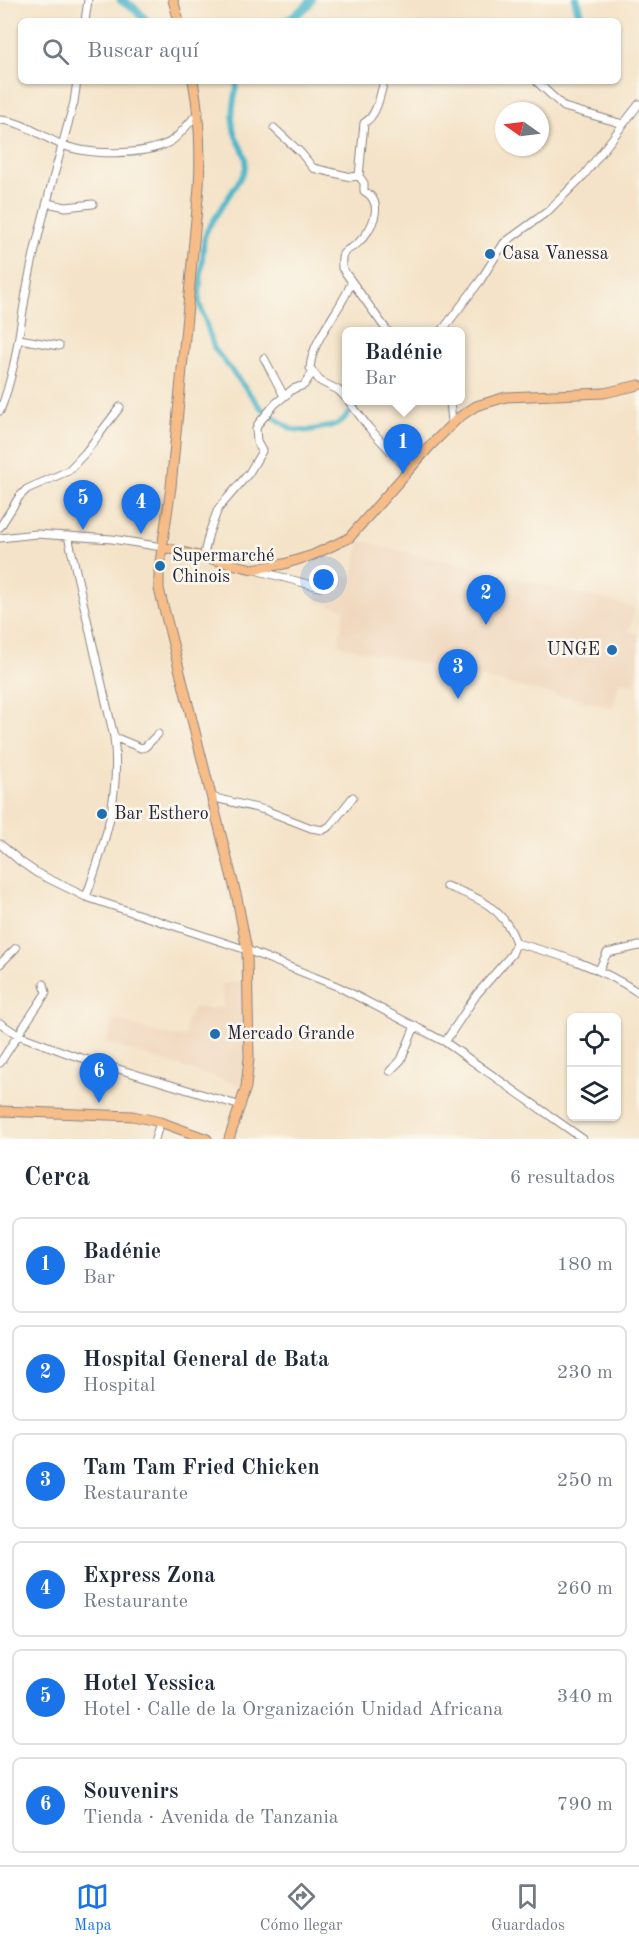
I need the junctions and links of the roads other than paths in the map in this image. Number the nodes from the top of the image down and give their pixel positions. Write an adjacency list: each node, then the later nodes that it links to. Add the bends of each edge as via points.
1 (88, 0): 3 (street)
2 (173, 0): 4 (main road)
3 (85, 18)
4 (177, 18)
5 (77, 84): 14 (street)
6 (194, 84): 10 (main road)
7 (383, 84): 15 (street, via 374,114 364,123)
8 (539, 84): 12 (street, via 564,107)
9 (639, 104): 12 (street)
10 (199, 112): 14 (street, via 177,136 157,146 116,153); 37 (main road, via 201,147 194,255)
11 (0, 120): 14 (street, via 13,122)
12 (623, 124): 20 (street, via 568,192 504,243)
13 (274, 128): 15 (street, via 313,168)
14 (62, 145): 16 (street)
15 (358, 176): 18 (street, via 376,207 368,232 342,256 342,268)
16 (47, 202): 17 (street, via 66,207); 21 (street)
17 (93, 204)
18 (351, 283): 19 (street); 24 (street, via 316,344 310,368)
19 (384, 327)
20 (445, 327)
21 (20, 339): 22 (street); 31 (street)
22 (59, 346)
23 (264, 358): 27 (street)
24 (313, 372): 26 (street); 27 (street, via 304,385)
25 (639, 385): 32 (main road, via 604,393 506,397 476,406)
26 (342, 394)
27 (284, 396): 38 (street, via 256,429 262,451 249,473 220,504)
28 (352, 405): 33 (street)
29 (450, 405): 32 (street)
30 (120, 407): 34 (street, via 68,471 27,489)
31 (0, 411)
32 (452, 423): 33 (main road)
33 (408, 470): 39 (main road, via 340,544 284,564)
34 (0, 527)
35 (68, 536): 36 (street, via 28,534); 37 (street); 42 (street)
36 (0, 538)
37 (162, 547): 38 (main road); 43 (main road, via 161,605)
38 (203, 558): 39 (main road)
39 (252, 570): 40 (street)
40 (320, 587)
41 (158, 734): 42 (street, via 141,748)
42 (114, 737): 47 (street, via 115,786 110,827)
43 (211, 797): 44 (street, via 323,830); 51 (main road)
44 (353, 797)
45 (0, 844): 47 (street, via 37,873)
46 (446, 886): 48 (street, via 483,900 506,923)
47 (86, 897): 51 (street)
48 (516, 943): 53 (street, via 567,956); 59 (street, via 512,954 477,994)
49 (639, 946): 53 (street, via 607,953)
50 (15, 948): 52 (street)
51 (247, 950): 57 (street, via 339,987); 62 (main road, via 249,1058)
52 (0, 964)
53 (599, 970): 55 (street)
54 (44, 984): 58 (street, via 46,993)
55 (639, 993)
56 (0, 1023): 58 (street)
57 (415, 1026): 59 (street); 61 (street, via 405,1052)
58 (18, 1035): 60 (street); 62 (street)
59 (445, 1042): 68 (street)
60 (0, 1063)
61 (390, 1071)
62 (241, 1106): 67 (main road)
63 (0, 1112): 64 (main road, via 133,1116)
64 (160, 1122): 65 (street); 66 (main road)
65 (155, 1139)
66 (207, 1139)
67 (228, 1139)
68 (583, 1139)

